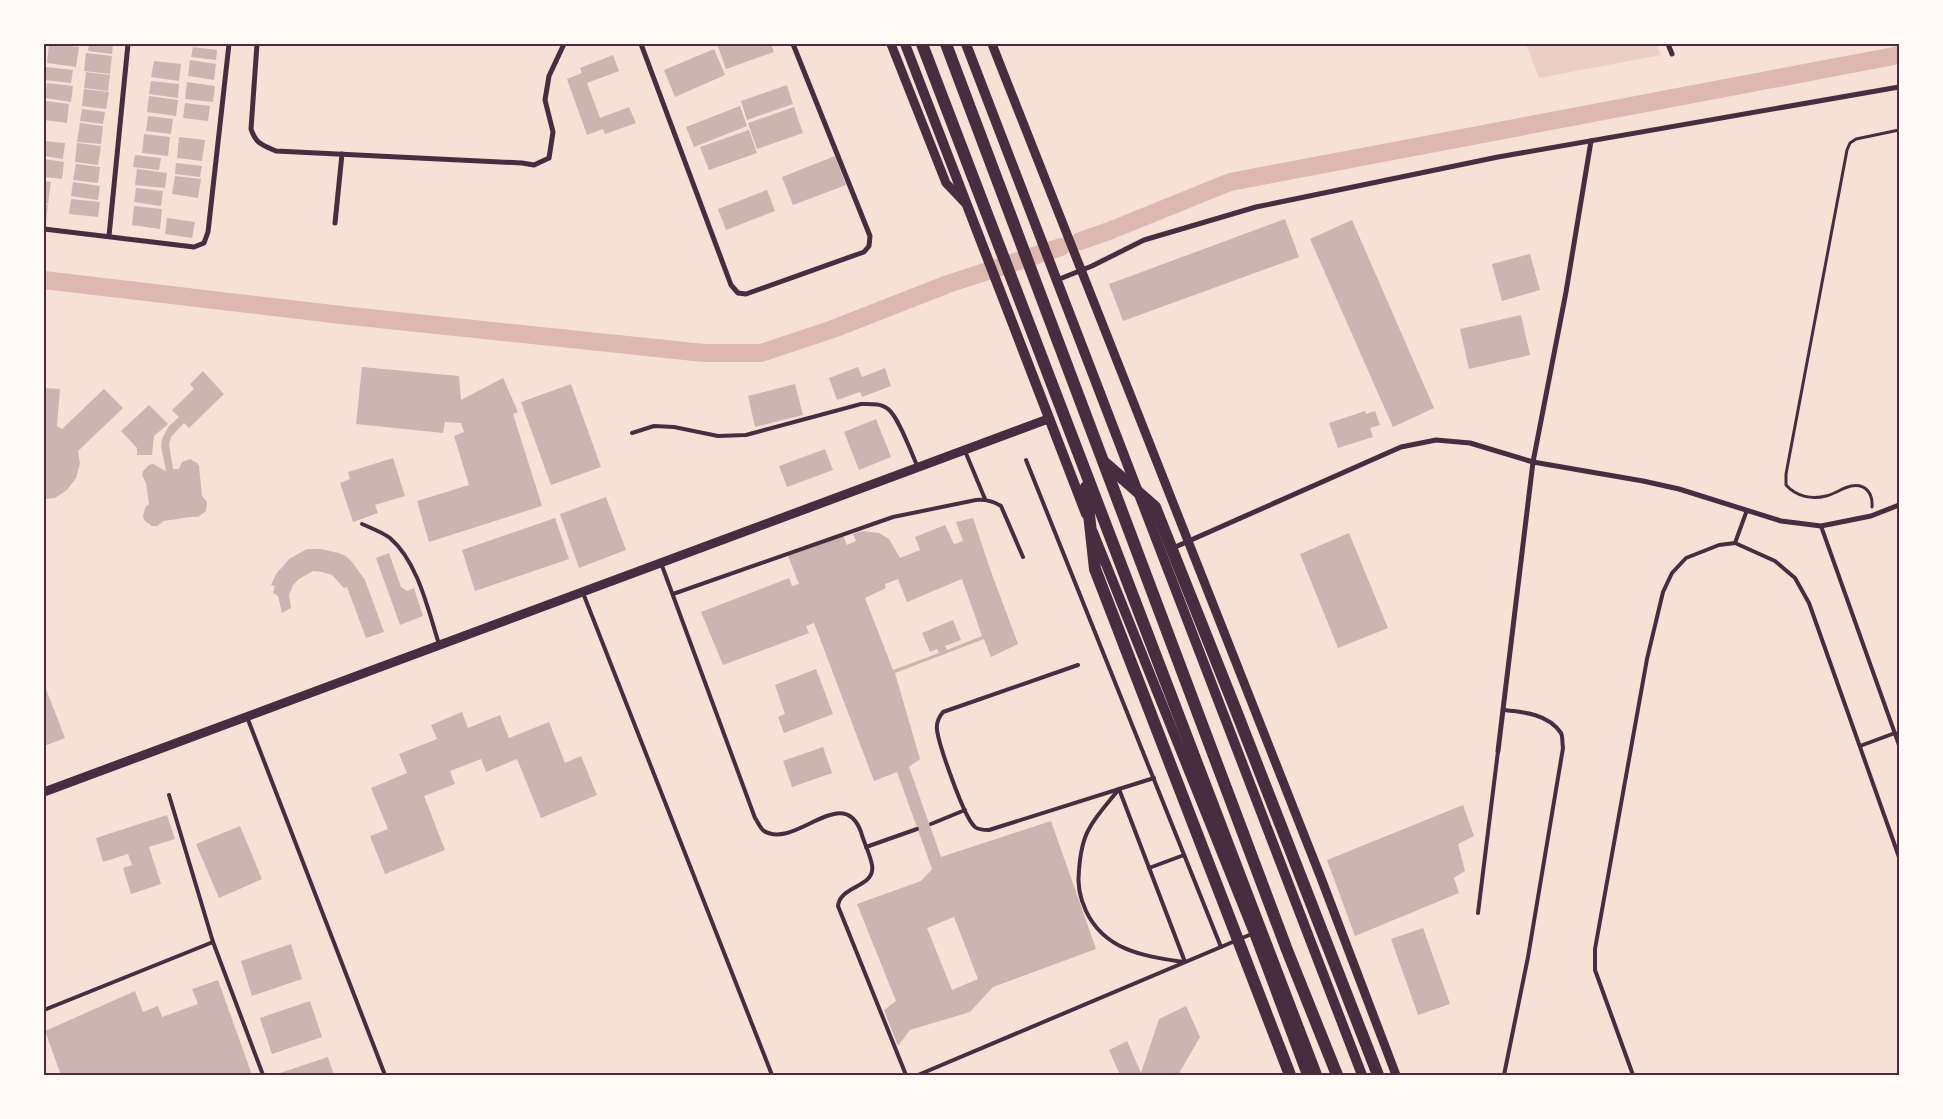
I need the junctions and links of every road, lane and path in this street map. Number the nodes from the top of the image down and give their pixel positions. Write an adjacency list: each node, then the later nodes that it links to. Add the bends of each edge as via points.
1 (128, 44): 22 (street)
2 (229, 44): 22 (street, via 208,232 204,243 194,247)
3 (258, 44): 18 (street, via 250,129 255,140 276,150)
4 (564, 44): 18 (street, via 549,76 545,100 553,132 549,158 534,165)
5 (642, 44): 6 (street, via 731,285 738,293 746,294 864,252 869,246 870,236)
6 (793, 44)
7 (892, 44): 19 (street, via 946,183)
8 (905, 44): 19 (main road)
9 (922, 44): 32 (main road)
10 (946, 44): 29 (main road)
11 (966, 44): 24 (main road)
12 (992, 44): 23 (street)
13 (1668, 44): 14 (street)
14 (1672, 54)
15 (1899, 88): 17 (street)
16 (1899, 130): 36 (path, via 1856,139 1847,150 1786,474 1786,485 1792,492 1814,498 1862,486 1870,492)
17 (1590, 141): 23 (street, via 1256,207 1144,240); 30 (street, via 1566,292)
18 (342, 154): 20 (street)
19 (968, 206): 25 (main road)
20 (336, 223)
21 (44, 229): 22 (street)
22 (109, 236)
23 (1081, 271): 24 (street); 39 (street)
24 (1057, 279): 41 (main road)
25 (1048, 419): 27 (street); 66 (main road)
26 (632, 433): 31 (lane, via 654,426 718,436 746,435 861,404 875,404 888,408 896,419)
27 (965, 450): 31 (street); 33 (lane)
28 (1026, 460): 54 (lane)
29 (1103, 461): 79 (main road); 81 (main road, via 1155,507)
30 (1533, 462): 35 (street, via 1679,489); 39 (street, via 1470,442 1436,440 1402,447); 48 (street)
31 (918, 468): 43 (street)
32 (1084, 469): 76 (main road, via 1095,569); 78 (main road)
33 (985, 500): 42 (lane, via 1001,506); 45 (lane, via 893,517)
34 (1899, 506): 36 (street)
35 (1747, 510): 38 (street, via 1781,521); 40 (lane)
36 (1871, 516): 38 (street)
37 (362, 524): 46 (lane, via 389,537 405,553)
38 (1821, 526): 50 (lane)
39 (1188, 542): 41 (street); 82 (street)
40 (1735, 543): 52 (lane, via 1775,561 1795,578 1810,602); 84 (lane, via 1719,545 1686,558 1672,573 1663,592 1647,659 1595,949 1595,970)
41 (1162, 553): 80 (main road)
42 (1023, 557)
43 (661, 564): 44 (street); 45 (lane)
44 (583, 593): 46 (street); 73 (lane)
45 (673, 594): 61 (lane, via 762,830 783,834 832,814 843,813 852,816 858,824)
46 (440, 646): 49 (street)
47 (1078, 665): 58 (lane, via 943,712 938,718 936,728)
48 (1504, 710): 53 (street); 83 (lane, via 1526,712 1549,720 1562,734 1563,748 1528,957)
49 (247, 717): 56 (street); 72 (lane)
50 (1895, 733): 51 (lane); 52 (lane)
51 (1899, 744)
52 (1860, 746): 63 (lane)
53 (1498, 751): 65 (lane)
54 (1154, 778): 55 (lane); 62 (lane)
55 (1119, 790): 58 (lane, via 989,830 974,826); 64 (lane); 69 (lane, via 1088,830 1078,877 1080,900 1099,932 1120,946 1143,956)
56 (44, 792)
57 (169, 795): 67 (lane)
58 (965, 810): 59 (lane)
59 (931, 824)
60 (917, 829): 61 (lane)
61 (866, 847): 74 (lane, via 873,867 871,875 867,881 843,894 838,906)
62 (1184, 855): 64 (lane); 68 (lane)
63 (1899, 857)
64 (1149, 868): 69 (lane)
65 (1478, 913)
66 (1254, 933): 68 (lane); 77 (main road)
67 (213, 942): 70 (lane); 71 (lane)
68 (1221, 947): 69 (lane)
69 (1185, 962): 75 (lane)
70 (44, 1010)
71 (263, 1075)
72 (385, 1075)
73 (772, 1075)
74 (906, 1075)
75 (918, 1075)
76 (1290, 1075)
77 (1307, 1075)
78 (1316, 1075)
79 (1337, 1075)
80 (1362, 1075)
81 (1378, 1075)
82 (1396, 1075)
83 (1504, 1075)
84 (1633, 1075)

